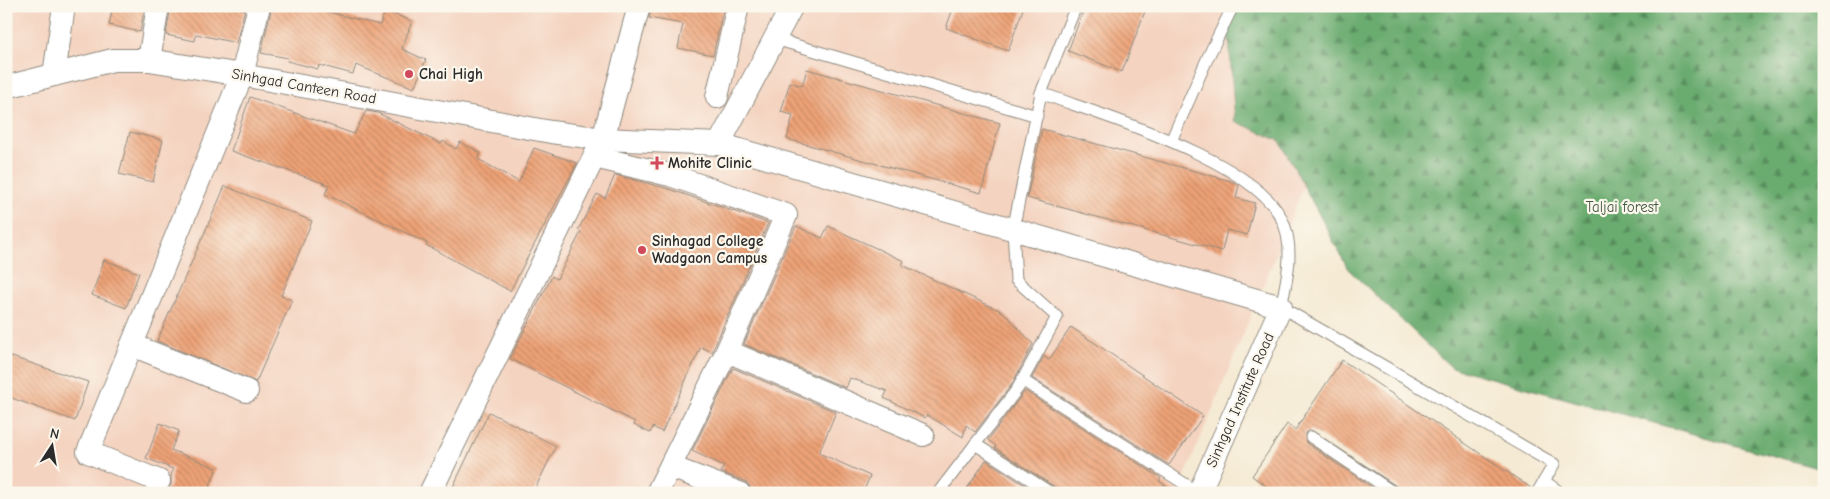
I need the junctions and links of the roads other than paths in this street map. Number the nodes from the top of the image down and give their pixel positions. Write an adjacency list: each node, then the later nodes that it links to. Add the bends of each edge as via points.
1 (64, 6): 11 (street)
2 (158, 6): 10 (street)
3 (259, 6): 12 (street)
4 (639, 6): 19 (street)
5 (738, 6): 15 (street)
6 (792, 6): 9 (street)
7 (1076, 6): 14 (lane)
8 (1232, 6): 17 (lane)
9 (775, 39): 16 (lane); 18 (street)
10 (149, 60): 11 (street, Sinhgad Canteen Road, via 113,60); 12 (street, Sinhgad Canteen Road)
11 (54, 74): 13 (street, Sinhgad Canteen Road)
12 (242, 75): 19 (street, Sinhgad Canteen Road, via 551,132); 22 (street)
13 (6, 87)
14 (1041, 93): 16 (lane); 17 (lane)
15 (717, 97)
16 (1037, 116): 20 (lane)
17 (1171, 142): 21 (lane, via 1246,181 1266,197 1277,212 1288,237 1289,252)
18 (719, 144): 19 (street); 20 (street)
19 (599, 148): 23 (street, via 786,215); 32 (street)
20 (1013, 230): 21 (street); 24 (lane, via 1016,280 1057,317)
21 (1282, 307): 31 (lane, via 1554,464); 37 (street, Sinhgad Institute Road)
22 (132, 346): 25 (street); 30 (street, via 88,452)
23 (727, 351): 26 (street); 29 (street)
24 (1022, 380): 28 (lane); 37 (lane)
25 (247, 391)
26 (923, 435)
27 (1311, 437): 38 (lane)
28 (975, 444): 35 (lane); 36 (lane)
29 (671, 467): 33 (street); 34 (street)
30 (159, 481)
31 (1544, 481): 39 (lane); 40 (lane)
32 (430, 493)
33 (657, 493)
34 (739, 493)
35 (938, 493)
36 (1051, 493)
37 (1199, 493)
38 (1394, 493)
39 (1537, 493)
40 (1562, 493)

